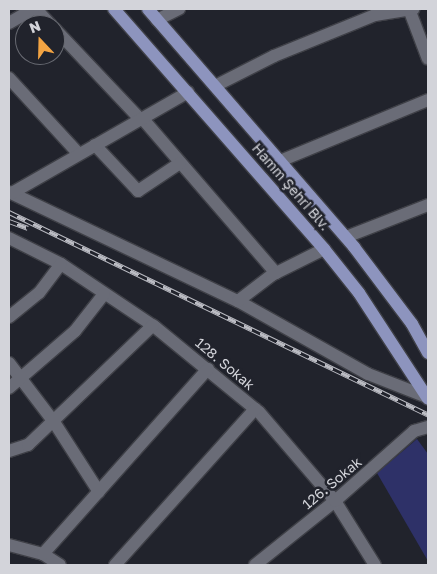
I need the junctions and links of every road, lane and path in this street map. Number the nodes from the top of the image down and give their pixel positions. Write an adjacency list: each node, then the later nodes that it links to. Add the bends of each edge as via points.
1 (34, 9): 7 (street)
2 (114, 9): 12 (main road, Hamm Şehri Blv.)
3 (148, 9): 6 (main road, Hamm Şehri Blv.)
4 (179, 9): 6 (street)
5 (411, 9): 9 (street); 11 (street, via 375,15 274,56)
6 (157, 20): 11 (main road, Hamm Şehri Blv.)
7 (9, 23)
8 (65, 39): 14 (street)
9 (428, 59)
10 (9, 78): 16 (street)
11 (215, 86): 17 (main road, Hamm Şehri Blv.)
12 (188, 92): 14 (street); 23 (main road, Hamm Şehri Blv.)
13 (428, 100): 17 (street)
14 (141, 119): 15 (street); 18 (street)
15 (95, 145): 16 (street); 18 (street, via 138,191)
16 (79, 154): 19 (street)
17 (280, 160): 21 (main road, Hamm Şehri Blv.)
18 (180, 163): 25 (street)
19 (10, 193): 27 (street)
20 (428, 204): 21 (street)
21 (346, 237): 30 (main road, Hamm Şehri Blv., via 412,324)
22 (9, 238): 24 (street, 128. Sokak)
23 (324, 249): 25 (street); 35 (main road, Hamm Şehri Blv., via 359,293)
24 (61, 264): 26 (street, 128. Sokak); 28 (street, via 39,293)
25 (276, 273): 27 (street)
26 (104, 294): 29 (street, 128. Sokak); 33 (street, via 75,331)
27 (238, 301): 35 (street, via 368,374)
28 (9, 317)
29 (153, 325): 32 (street, 128. Sokak); 37 (street)
30 (428, 353)
31 (9, 363): 33 (street)
32 (208, 369): 36 (street, 128. Sokak); 40 (street)
33 (21, 378): 34 (street); 37 (street)
34 (9, 388)
35 (428, 398)
36 (255, 409): 41 (street, 128. Sokak); 46 (street)
37 (54, 422): 39 (street, via 28,445); 40 (street)
38 (428, 427): 41 (street, 126. Sokak, via 414,431)
39 (9, 451)
40 (99, 492): 43 (street)
41 (335, 501): 44 (street, 128. Sokak); 47 (street, 126. Sokak)
42 (9, 545): 43 (street)
43 (43, 554): 45 (street)
44 (369, 563)
45 (60, 565)
46 (115, 565)
47 (255, 565)

